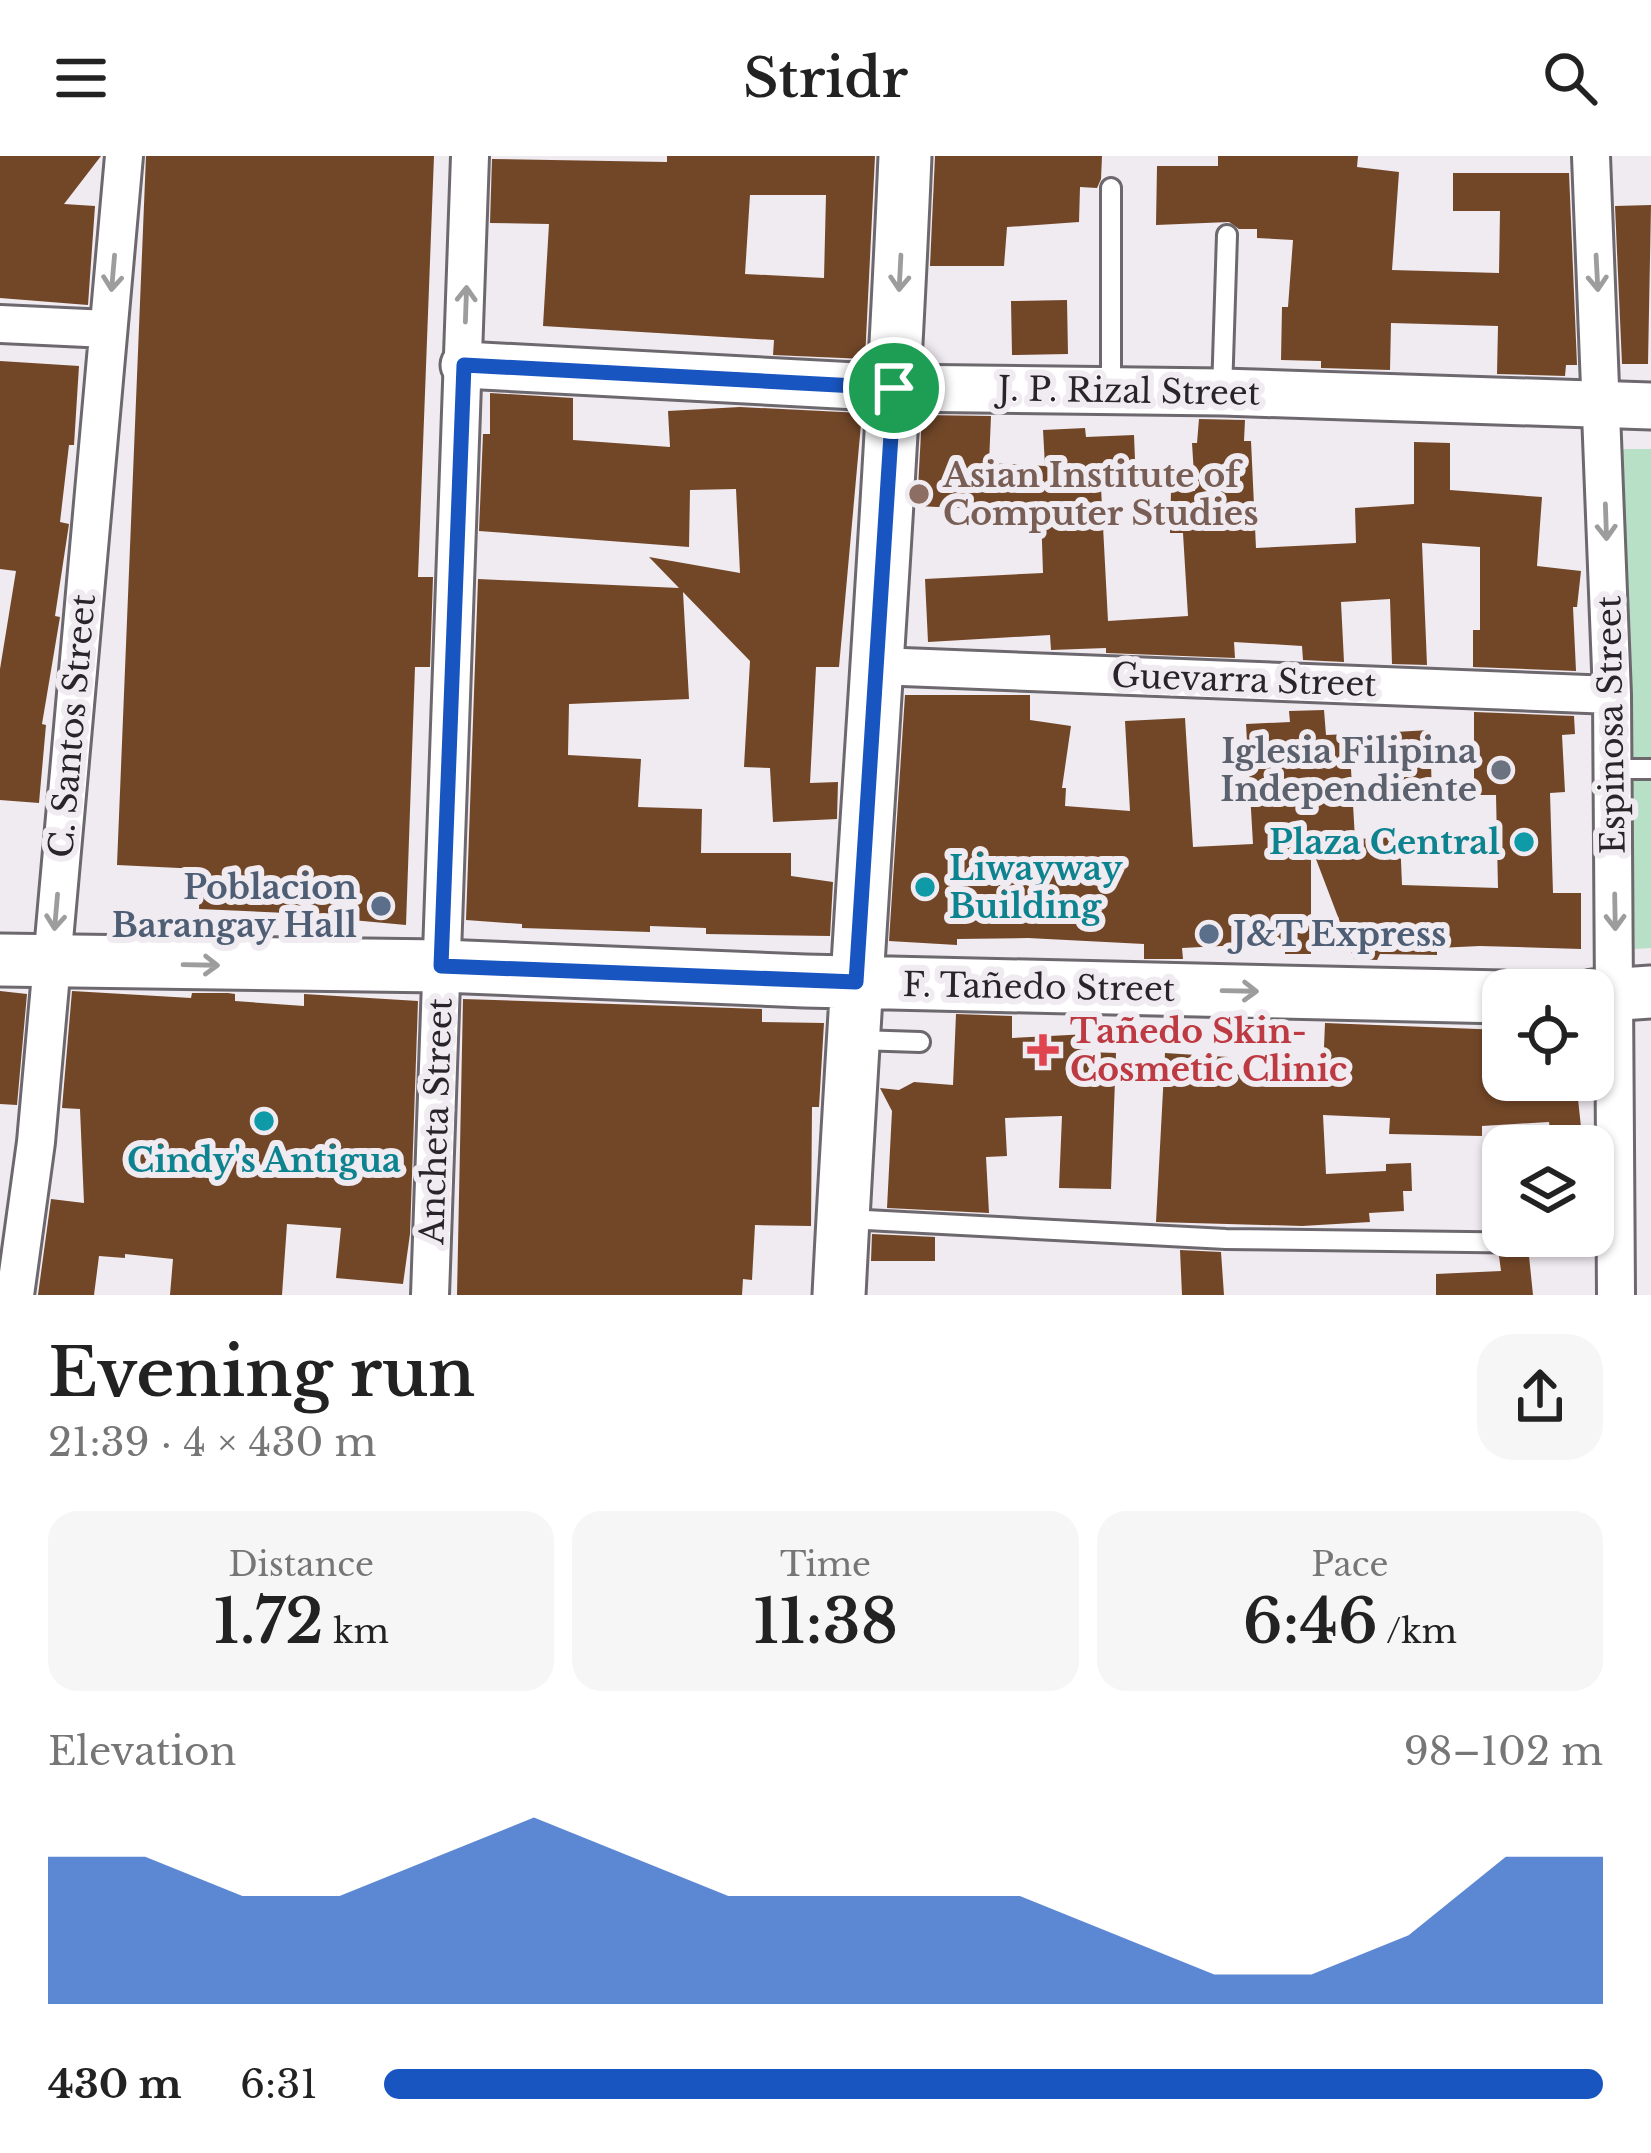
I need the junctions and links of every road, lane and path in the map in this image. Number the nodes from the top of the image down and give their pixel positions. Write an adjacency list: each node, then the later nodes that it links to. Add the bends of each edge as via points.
1 (124, 156): 8 (street, C. Santos Street, one-way to 8)
2 (470, 156): 9 (street, Ancheta Street, one-way to 2)
3 (905, 156): 10 (main road, one-way to 10)
4 (1591, 156): 13 (street, Espinosa Street, one-way to 13)
5 (1111, 188): 11 (lane)
6 (1227, 235): 12 (lane)
7 (0, 324): 8 (street)
8 (108, 329): 20 (street, C. Santos Street, one-way to 20)
9 (464, 365): 10 (street, J. P. Rizal Street); 21 (street, Ancheta Street)
10 (894, 388): 11 (street, J. P. Rizal Street); 15 (main road)
11 (1111, 390): 12 (street, J. P. Rizal Street)
12 (1222, 392): 13 (street, J. P. Rizal Street)
13 (1603, 405): 14 (street, J. P. Rizal Street); 16 (street, Espinosa Street, one-way to 16)
14 (1651, 406)
15 (877, 666): 16 (street, Guevarra Street); 22 (main road)
16 (1612, 694): 17 (street, Espinosa Street)
17 (1612, 769): 18 (lane); 23 (street, Espinosa Street, one-way to 23)
18 (1651, 769)
19 (0, 960): 20 (main road, F. Tañedo Street)
20 (51, 962): 21 (main road, F. Tañedo Street, one-way to 21); 30 (street, C. Santos Street)
21 (441, 966): 22 (main road, F. Tañedo Street); 31 (street, Ancheta Street)
22 (856, 982): 24 (main road, F. Tañedo Street, one-way to 24); 25 (main road)
23 (1620, 994): 29 (street, Espinosa Street)
24 (1482, 997)
25 (853, 1040): 26 (lane); 27 (main road)
26 (920, 1042)
27 (843, 1219): 28 (lane, via 1226,1239); 32 (main road)
28 (1482, 1242)
29 (1614, 1244): 33 (street, Espinosa Street)
30 (15, 1295)
31 (430, 1295)
32 (839, 1295)
33 (1616, 1295)

